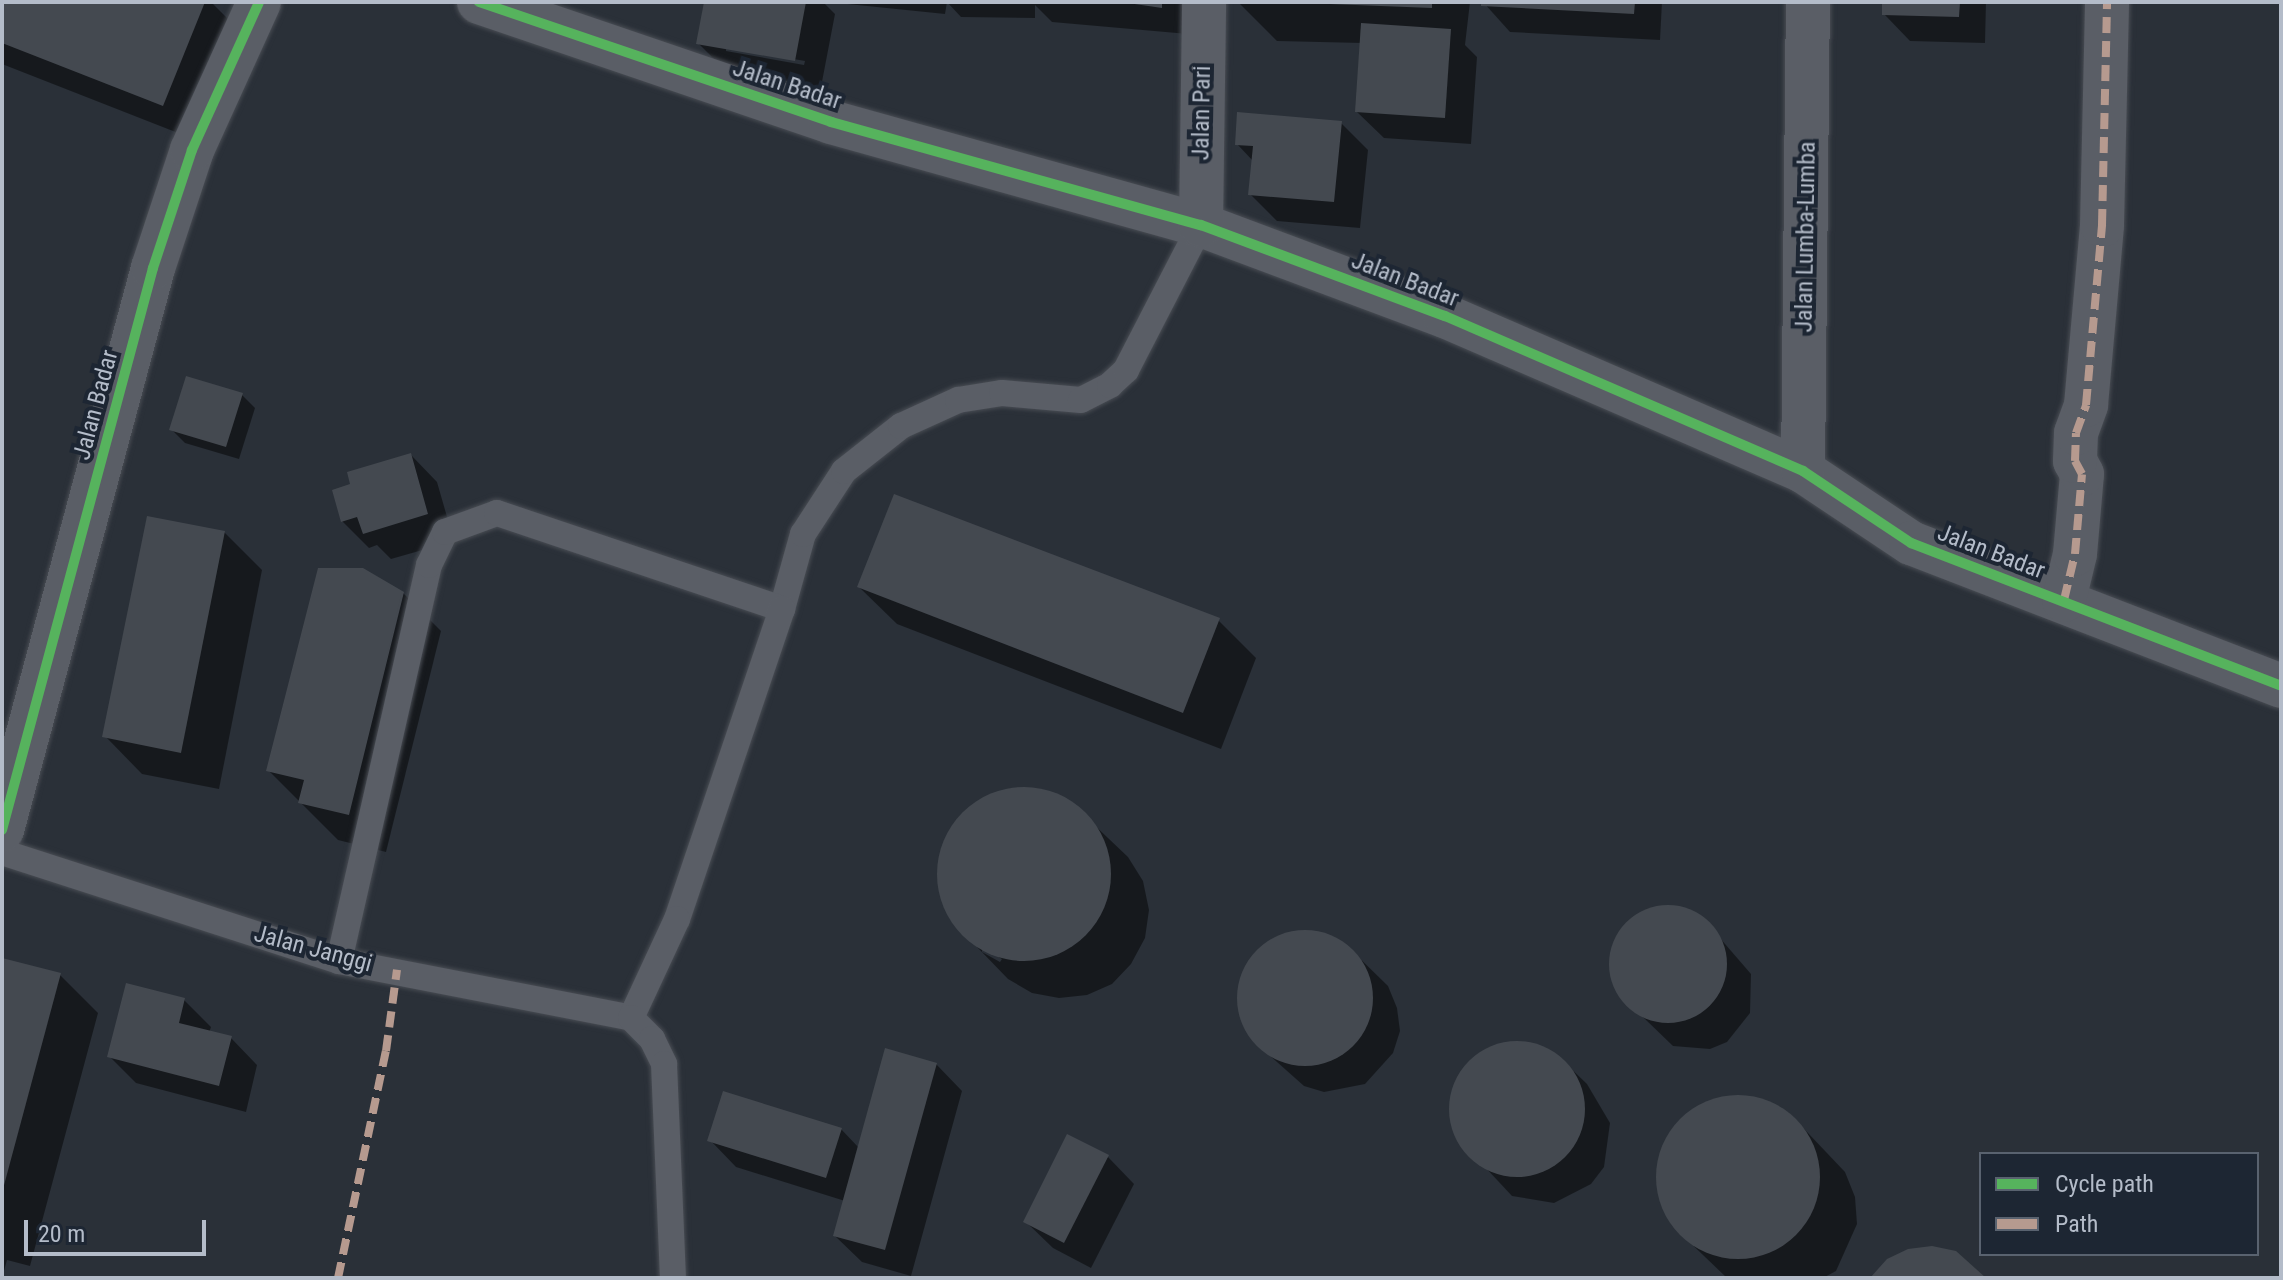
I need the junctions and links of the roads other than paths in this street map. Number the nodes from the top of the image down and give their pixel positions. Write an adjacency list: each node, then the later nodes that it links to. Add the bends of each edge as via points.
1 (259, 2): 11 (street, Jalan Badar, via 192,150 153,268)
2 (479, 2): 6 (street, Jalan Badar, via 831,122)
3 (1204, 2): 6 (street, Jalan Pari)
4 (1808, 2): 7 (street, Jalan Lumba-Lumba)
5 (2107, 2): 8 (street, via 2102,225 2086,405 2076,433 2075,461 2082,474 2075,554)
6 (1201, 225): 7 (street, Jalan Badar, via 1445,316); 9 (lane, via 1126,370 1110,385 1081,400 1002,393 958,400 901,426 844,471 803,534)
7 (1803, 471): 8 (street, Jalan Badar, via 1911,543)
8 (2064, 600): 10 (street, Jalan Badar)
9 (782, 609): 13 (lane, via 497,513 445,532 429,565); 14 (lane, via 677,919)
10 (2281, 686)
11 (2, 830)
12 (2, 852): 13 (lane, Jalan Janggi)
13 (339, 961): 14 (lane, Jalan Janggi)
14 (631, 1018): 15 (lane, via 652,1039 664,1064)
15 (673, 1278)

